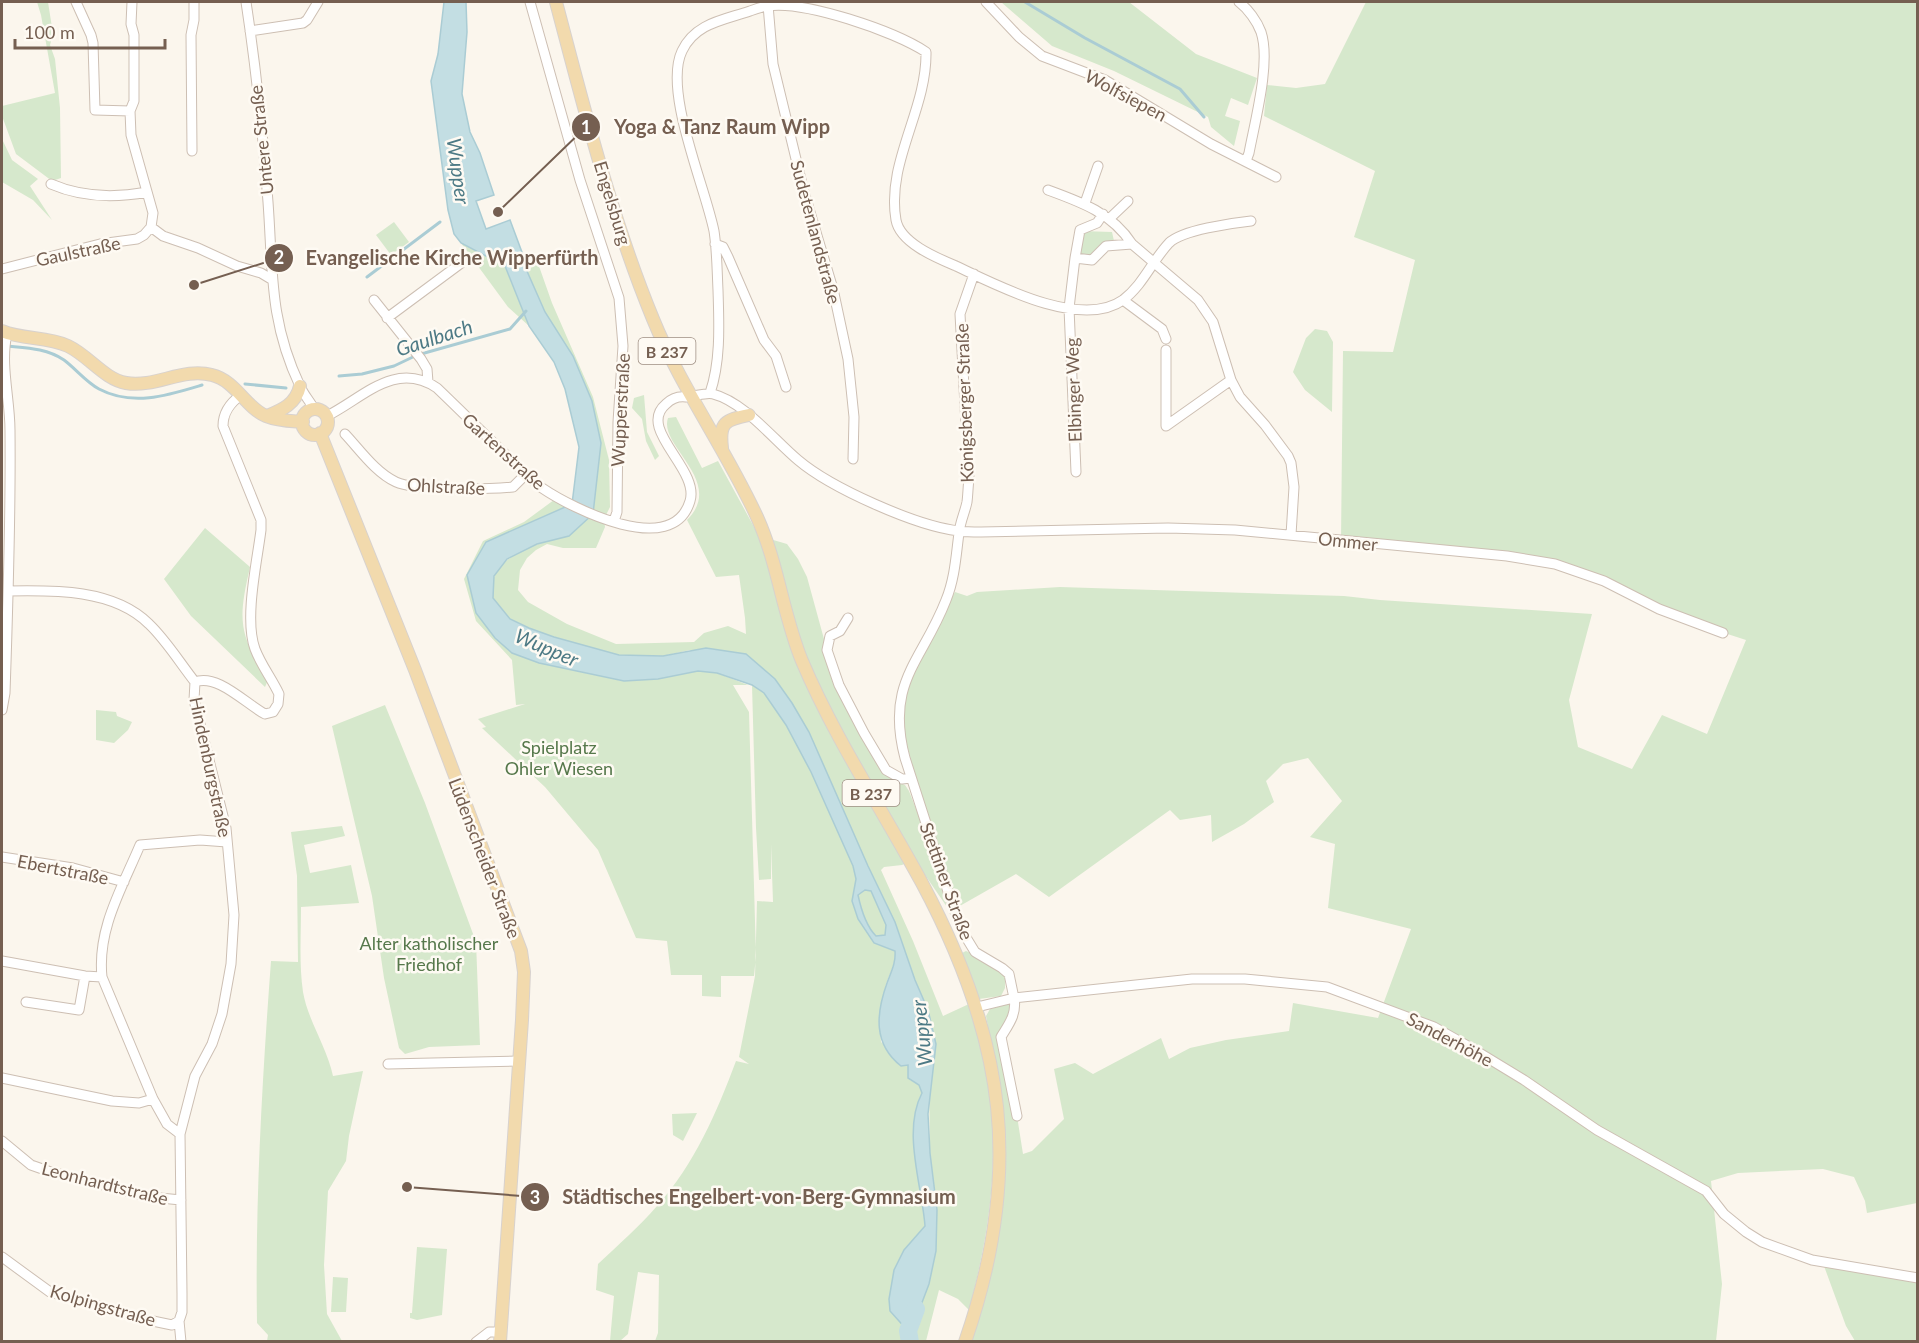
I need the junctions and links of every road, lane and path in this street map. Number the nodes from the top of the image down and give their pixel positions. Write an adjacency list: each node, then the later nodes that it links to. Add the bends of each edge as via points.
1 (76, 2): 12 (street, via 93,43 95,110)
2 (132, 2): 12 (street, via 134,101)
3 (194, 2): 13 (street, via 190,35)
4 (246, 2): 11 (street, Untere Straße)
5 (318, 2): 11 (street, via 303,23)
6 (530, 2): 61 (street, Wupperstraße, via 576,166 619,298 623,346)
7 (556, 2): 48 (main road, Engelsburg / B 237, via 632,263 653,321)
8 (986, 2): 14 (street, Wolfsiepen, via 1042,56 1105,80)
9 (1239, 2): 14 (street, via 1261,32 1264,54)
10 (768, 5): 25 (street, via 711,22 694,34 682,51 676,71 678,104 706,197); 33 (street, via 829,12 926,52 925,75 895,183 897,224 925,252); 58 (street, Sudetenlandstraße, via 773,64 848,359 854,417)
11 (250, 31): 30 (street, Untere Straße)
12 (130, 111): 19 (street, via 131,135)
13 (192, 151)
14 (1246, 161): 16 (street, Wolfsiepen)
15 (1098, 166): 21 (street)
16 (1276, 177)
17 (51, 184): 19 (street, via 63,190 99,195)
18 (1048, 190): 21 (street)
19 (147, 192): 24 (street, via 153,213)
20 (1128, 201): 22 (street, Elbinger Weg)
21 (1085, 203): 22 (street)
22 (1106, 217): 26 (street, via 1122,229); 28 (street, Elbinger Weg, via 1080,230)
23 (1251, 220): 29 (street, via 1198,230 1170,241)
24 (151, 227): 31 (street, Gaulstraße, via 137,239); 32 (street, via 163,236)
25 (715, 244): 45 (street, via 728,257 764,340 776,356); 46 (street, via 719,326)
26 (1132, 244): 28 (street, via 1106,246 1092,260); 29 (street)
27 (468, 258): 38 (street)
28 (1075, 258): 37 (street, Elbinger Weg)
29 (1153, 264): 36 (street); 42 (street, via 1198,300 1213,322)
30 (271, 265): 32 (street); 34 (street, Untere Straße)
31 (2, 268)
32 (261, 273): 34 (street)
33 (974, 274): 37 (street, via 1041,302); 62 (street, Königsberger Straße, via 960,314 969,479)
34 (271, 279): 44 (street, via 282,340)
35 (374, 300): 38 (street)
36 (1123, 300): 37 (street, via 1095,310); 40 (street, via 1162,329)
37 (1069, 308): 59 (street, Elbinger Weg)
38 (387, 318): 43 (street, via 421,359)
39 (4, 335): 47 (main road, via 60,343 124,383 147,383 200,372 223,379); 50 (street)
40 (1166, 339)
41 (1166, 350): 42 (street, via 1166,426)
42 (1231, 380): 63 (street, via 1291,463)
43 (428, 382): 53 (street, via 417,378 393,379); 60 (street, Gartenstraße)
44 (300, 386): 49 (street); 52 (main road, via 297,397 286,408)
45 (786, 387)
46 (710, 393): 48 (street); 51 (street, via 733,402)
47 (241, 395): 52 (main road); 67 (street, Hindenburgstraße, via 230,404 224,426 261,519 252,605 253,641 279,700 273,712 265,714 214,681)
48 (691, 397): 57 (main road, B 237); 61 (street, Gartenstraße, via 678,396 661,409 657,418 658,429 690,483 687,508 677,519 658,528)
49 (314, 409): 53 (main road); 54 (main road, via 307,412)
50 (5, 413): 64 (street)
51 (749, 415): 57 (main road, via 724,424 720,434); 62 (street, via 826,480 900,515)
52 (267, 416): 54 (main road)
53 (327, 416): 55 (main road, via 327,428)
54 (303, 422): 55 (main road, via 308,432)
55 (321, 433): 80 (main road, Lüdenscheider Straße, via 521,951 524,981)
56 (345, 434): 60 (street, Ohlstraße, via 378,469 402,485 497,489 513,487)
57 (722, 452): 79 (main road, B 237, via 763,533 801,659 839,738 932,902)
58 (853, 459)
59 (1076, 472)
60 (526, 474): 61 (street, Gartenstraße, via 541,488)
61 (614, 522)
62 (958, 531): 63 (street, Ommer, via 1168,528); 70 (street, Stettiner Straße, via 947,599 912,665 901,696 900,734)
63 (1291, 535): 66 (street, Ommer, via 1555,564)
64 (9, 591): 67 (street, via 61,591 121,604 151,626); 68 (street)
65 (848, 618): 70 (street, via 840,631 830,636 827,650 840,685 886,770 902,779)
66 (1723, 633)
67 (195, 682): 71 (street, Hindenburgstraße, via 194,700 223,812)
68 (3, 693): 69 (street)
69 (2, 710)
70 (911, 778): 77 (street, Stettiner Straße, via 964,934 975,952 1009,974)
71 (227, 843): 73 (street, via 200,840 140,845); 85 (street, Hindenburgstraße, via 234,915 231,964 222,1014 195,1076)
72 (2, 857): 73 (street, Ebertstraße, via 73,868)
73 (124, 882): 76 (street, via 102,937)
74 (2, 961): 75 (street)
75 (85, 976): 76 (street); 78 (street, via 79,1010)
76 (102, 977): 83 (street)
77 (1014, 998): 79 (street); 84 (street, via 1013,1019 1000,1037); 89 (street, Sanderhöhe, via 1192,979 1245,979 1327,987 1434,1027 1524,1080 1597,1130 1706,1191 1724,1214 1762,1242 1812,1260)
78 (26, 1002)
79 (977, 1007): 94 (main road, B 237, via 995,1089 999,1170 986,1266)
80 (519, 1061): 81 (street); 91 (main road, Lüdenscheider Straße)
81 (388, 1064)
82 (2, 1078): 83 (street, via 112,1101 139,1103)
83 (153, 1099): 85 (street, via 167,1124)
84 (1017, 1116)
85 (180, 1134): 87 (street, Hindenburgstraße)
86 (2, 1141): 87 (street, Leonhardtstraße, via 31,1165 48,1172 150,1197)
87 (181, 1200): 90 (street, Hindenburgstraße)
88 (2, 1257): 90 (street, Kolpingstraße, via 50,1292 148,1320 172,1325)
89 (1917, 1278)
90 (179, 1322): 92 (street, Hindenburgstraße)
91 (501, 1336): 93 (street, via 489,1332)
92 (181, 1341)
93 (476, 1341)
94 (965, 1341)

